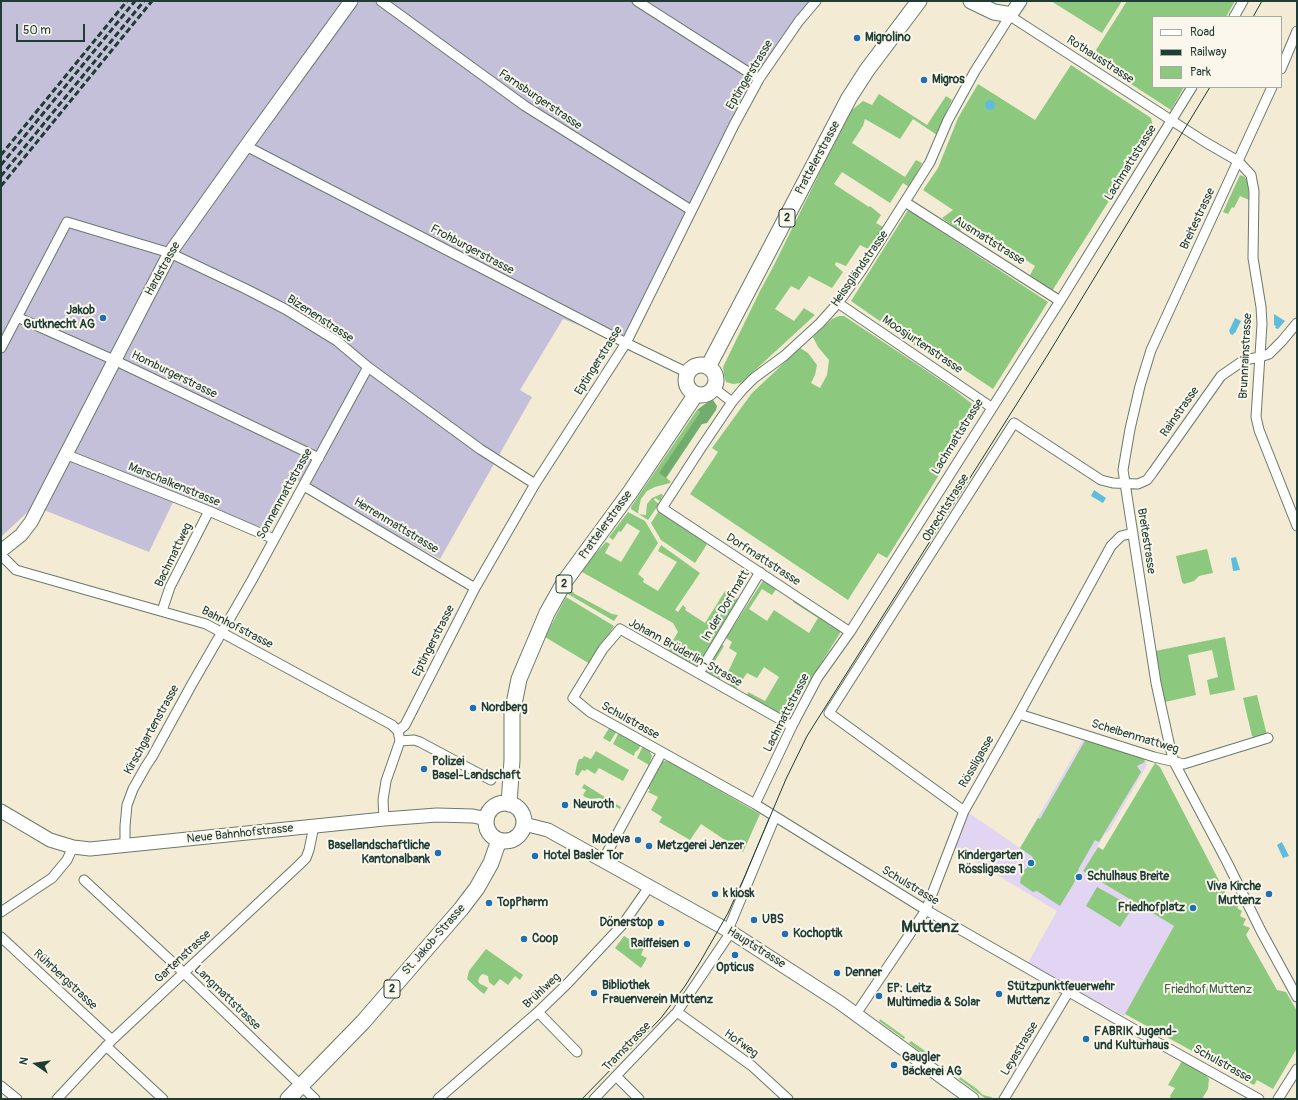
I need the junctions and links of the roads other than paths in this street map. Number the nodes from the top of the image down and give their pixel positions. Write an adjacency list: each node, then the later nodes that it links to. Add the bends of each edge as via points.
1 (351, 1): 21 (street, Hardstrasse)
2 (381, 1): 24 (street, Farnsburgerstrasse, via 525,106)
3 (637, 1): 17 (street)
4 (816, 1): 17 (street, Eptingerstrasse)
5 (909, 1): 16 (main road)
6 (919, 1): 16 (main road, Prattelerstrasse / 2)
7 (928, 1): 16 (main road)
8 (971, 1): 12 (main road, via 994,12)
9 (991, 1): 12 (main road)
10 (1020, 1): 12 (street, Heissgländstrasse)
11 (1243, 1): 13 (street)
12 (1008, 15): 20 (street, Rothausstrasse); 23 (street, Heissgländstrasse, via 948,120 930,162)
13 (1235, 16)
14 (1297, 31): 15 (street)
15 (1282, 67)
16 (867, 70): 35 (main road, Prattelerstrasse / 2, via 849,98)
17 (759, 79): 24 (street, Eptingerstrasse)
18 (1191, 88): 20 (street, Lachmattstrasse)
19 (1272, 88): 22 (street, Breitestrasse)
20 (1172, 120): 22 (street, Rothausstrasse); 26 (street, Lachmattstrasse)
21 (246, 146): 25 (street, Hardstrasse); 30 (street, Frohburgerstrasse)
22 (1238, 161): 32 (street, Brunnrainstrasse, via 1251,175 1254,191 1253,258 1261,307); 44 (street, Breitestrasse, via 1151,350 1130,429 1123,470)
23 (905, 202): 26 (street, Ausmattstrasse); 27 (street, Heissgländstrasse)
24 (692, 210): 30 (street, Eptingerstrasse)
25 (170, 253): 28 (street, Bizenenstrasse, via 67,222); 33 (street, Hardstrasse); 34 (street, Bizenenstrasse, via 285,308 337,341)
26 (1060, 301): 40 (street, Lachmattstrasse)
27 (838, 303): 39 (street, Heissgländstrasse, via 784,356 754,378); 40 (street, Moosjurtenstrasse)
28 (17, 317): 31 (street); 33 (street, Homburgerstrasse)
29 (1297, 323): 32 (street, via 1269,354)
30 (626, 343): 36 (street, Frohburgerstrasse); 43 (street, Eptingerstrasse)
31 (1, 348)
32 (1260, 358): 44 (street, Rainstrasse, via 1244,360 1221,376 1147,480 1138,484); 48 (street, Brunnrainstrasse, via 1256,394 1258,430)
33 (114, 360): 41 (street, Hardstrasse); 42 (street, Homburgerstrasse)
34 (368, 367): 42 (street, Sonnenmattstrasse); 43 (street, Bizenenstrasse, via 480,449)
35 (708, 367): 36 (main road, via 699,365); 37 (main road, via 715,374)
36 (688, 373): 38 (main road, via 687,385)
37 (714, 388): 38 (main road, via 706,394); 39 (street)
38 (696, 394): 68 (main road, Prattelerstrasse / 2, via 631,491 565,581 531,648 519,679 512,714)
39 (732, 402): 46 (street, Heissgländstrasse)
40 (991, 407): 57 (street, Lachmattstrasse)
41 (65, 454): 47 (street, Marschalkenstrasse); 51 (street, Hardstrasse, via 31,522 21,535)
42 (319, 458): 45 (street, Sonnenmattstrasse)
43 (535, 484): 54 (street, Eptingerstrasse)
44 (1125, 484): 49 (street, Breitestrasse); 70 (street, Obrechtstrasse, via 1101,480 1014,423 829,713)
45 (304, 486): 50 (street, Sonnenmattstrasse); 54 (street, Herrenmattstrasse)
46 (662, 508): 53 (street, Dorfmattstrasse)
47 (209, 511): 50 (street, Marschalkenstrasse); 55 (street, Bachmattweg, via 170,587)
48 (1297, 526)
49 (1133, 533): 60 (street, Rössligasse, via 1121,536 1111,546); 66 (street, Breitestrasse, via 1156,683)
50 (274, 539): 56 (street, Sonnenmattstrasse)
51 (1, 550)
52 (1, 555): 55 (street, Bahnhofstrasse, via 16,570)
53 (760, 572): 57 (street, Dorfmattstrasse); 58 (street, In der Dorfmatt)
54 (475, 588): 62 (street, Eptingerstrasse, via 405,725)
55 (162, 611): 56 (street, Bahnhofstrasse, via 206,624)
56 (222, 632): 62 (street, Bahnhofstrasse); 78 (street, Kirschgartenstrasse, via 133,789 127,805)
57 (850, 632): 61 (street, Lachmattstrasse, via 818,677)
58 (699, 673): 59 (street, Johann Brüderlin-Strasse, via 620,629 603,649); 61 (street, Johann Brüderlin-Strasse)
59 (573, 698): 65 (street, Schulstrasse, via 590,712)
60 (1019, 714): 66 (street, Scheibenmattweg); 70 (street, Rössligasse)
61 (792, 726): 69 (street, Lachmattstrasse)
62 (398, 730): 64 (street)
63 (1268, 738): 66 (street, Scheibenmattweg, via 1184,764)
64 (400, 740): 67 (street, via 420,742); 73 (street, via 386,781)
65 (662, 752): 69 (street, Schulstrasse); 80 (street)
66 (1174, 762): 89 (street, Breitestrasse)
67 (491, 780)
68 (509, 804): 74 (main road, via 493,808); 75 (main road, via 519,809)
69 (755, 804): 72 (street, Schulstrasse)
70 (964, 810): 83 (street, Rössligasse)
71 (1, 811): 79 (street, Neue Bahnhofstrasse, via 50,840)
72 (775, 817): 83 (street, Schulstrasse); 85 (street, Tramstrasse)
73 (384, 819): 74 (street, Neue Bahnhofstrasse, via 437,815); 76 (street, Neue Bahnhofstrasse)
74 (487, 819): 77 (main road, via 488,829)
75 (524, 824): 77 (main road, via 516,838); 80 (street, Hauptstrasse, via 548,830)
76 (314, 826): 78 (street, Neue Bahnhofstrasse); 87 (street, Gartenstrasse, via 306,858)
77 (499, 840): 97 (main road, St. Jakob-Strasse / 2, via 491,863 461,909 363,1022)
78 (125, 846): 79 (street, Neue Bahnhofstrasse, via 90,850)
79 (73, 847): 84 (street, via 67,860 52,878)
80 (603, 860): 82 (street, Hauptstrasse)
81 (84, 880): 87 (street, Langmattstrasse)
82 (649, 887): 85 (street, Hauptstrasse); 90 (street, Brühlweg, via 623,924)
83 (926, 910): 88 (street, Schulstrasse); 92 (street, Rössligasse)
84 (1, 912)
85 (730, 931): 91 (street, Tramstrasse); 92 (street, Hauptstrasse)
86 (1, 937): 93 (street, Rührbergstrasse)
87 (184, 973): 93 (street, Gartenstrasse); 97 (street, Langmattstrasse)
88 (1068, 991): 109 (street, Leyastrasse); 110 (street, Schulstrasse)
89 (1297, 997)
90 (538, 1012): 94 (street); 104 (street, Brühlweg)
91 (677, 1012): 96 (street, Tramstrasse); 107 (street, Hofweg, via 752,1066)
92 (856, 1014): 108 (street, Hauptstrasse)
93 (109, 1043): 100 (street, Gartenstrasse); 101 (street, Rührbergstrasse)
94 (577, 1052)
95 (1297, 1069): 111 (street)
96 (616, 1076): 105 (street, Tramstrasse); 106 (street)
97 (301, 1085): 102 (main road, St. Jakob-Strasse / 2); 103 (street, Langmattstrasse)
98 (1, 1086): 99 (street)
99 (17, 1099)
100 (56, 1099)
101 (163, 1099)
102 (288, 1099)
103 (315, 1099)
104 (438, 1099)
105 (594, 1099)
106 (639, 1099)
107 (788, 1099)
108 (972, 1099)
109 (1004, 1099)
110 (1259, 1099)
111 (1278, 1099)

